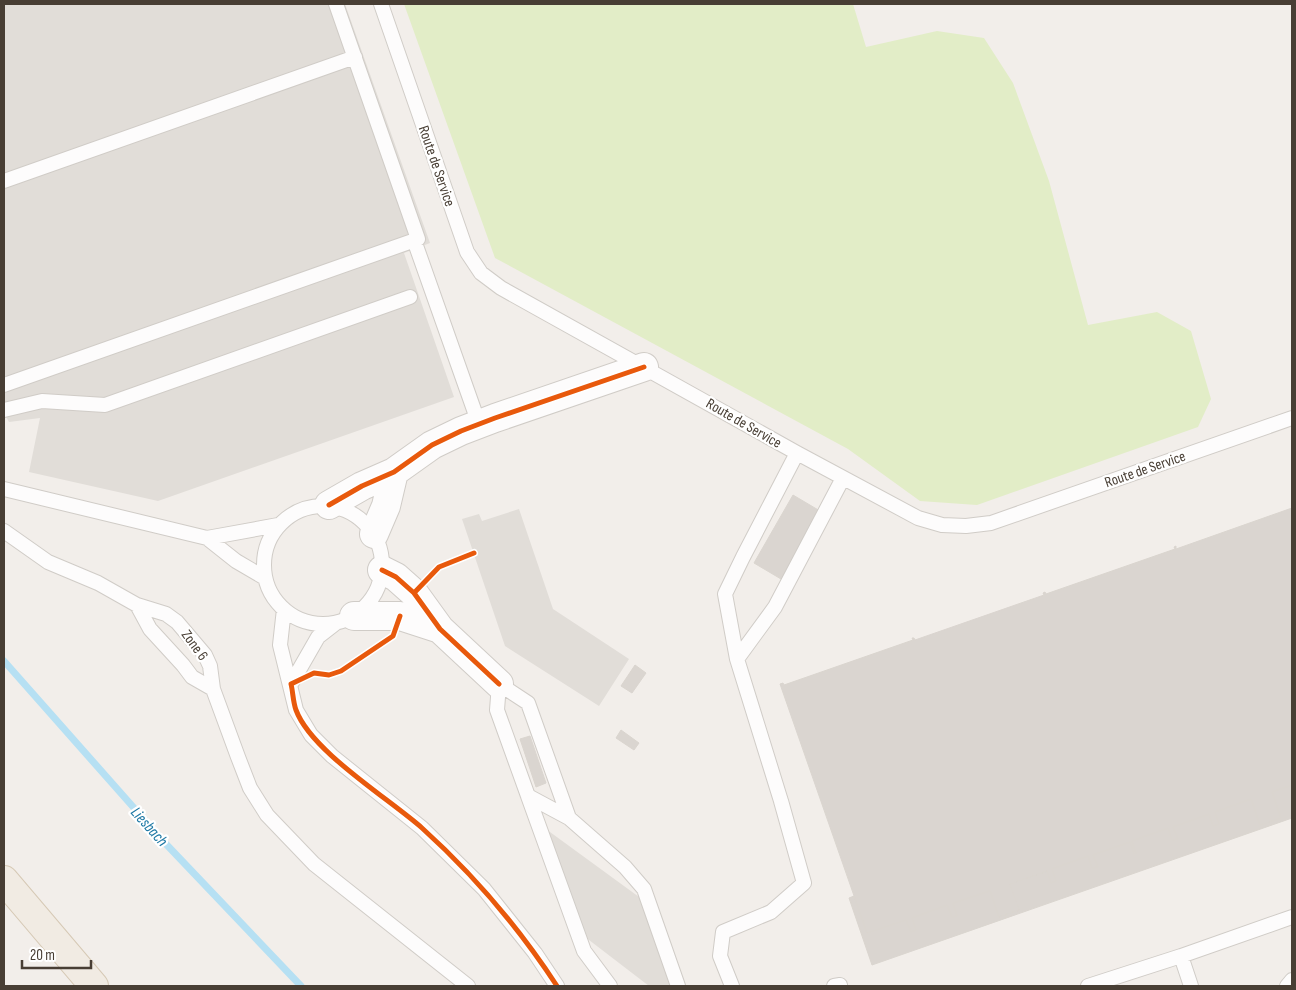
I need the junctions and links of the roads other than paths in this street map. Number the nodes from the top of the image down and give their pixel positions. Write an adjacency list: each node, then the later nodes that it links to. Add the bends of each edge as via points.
1 (336, 4): 3 (lane)
2 (381, 4): 7 (lane, Route de Service, via 467,252 481,273 501,288)
3 (355, 57): 4 (lane); 5 (lane, via 418,239)
4 (4, 181)
5 (414, 240): 8 (lane); 11 (lane)
6 (410, 297): 9 (lane, via 105,405 42,401)
7 (644, 367): 11 (street); 12 (lane, Route de Service)
8 (4, 385)
9 (4, 410)
10 (1292, 418): 14 (lane, Route de Service, via 991,522 966,526 942,525 918,518)
11 (479, 424): 13 (street, via 432,445)
12 (796, 453): 14 (lane, Route de Service); 27 (lane, via 725,594)
13 (394, 472): 16 (street); 19 (street, via 386,506)
14 (843, 478): 27 (lane, via 775,606)
15 (4, 489): 20 (lane)
16 (329, 505): 17 (lane, via 310,506 293,513); 19 (lane, via 362,520)
17 (278, 525): 20 (lane); 22 (lane, via 268,541 264,559)
18 (4, 531): 23 (lane, Zone 6, via 48,562 98,583)
19 (374, 534): 21 (lane, via 381,552)
20 (207, 538): 22 (lane)
21 (382, 570): 25 (lane, via 378,588 368,604); 26 (street, via 414,593)
22 (265, 578): 24 (lane, via 272,595)
23 (137, 605): 30 (lane, Zone 6, via 150,629 192,677); 30 (lane, Zone 6, via 166,614 177,622 205,655)
24 (284, 609): 25 (lane, via 300,620 318,624); 28 (lane, via 280,645)
25 (345, 619): 26 (street, via 400,616); 28 (lane, via 318,637)
26 (440, 629): 29 (street)
27 (737, 659): 42 (lane, via 804,883 771,912 723,932 720,956)
28 (291, 684): 39 (lane, via 296,710 311,735 332,756 422,828 484,889 535,952)
29 (499, 684): 31 (lane, via 497,710); 32 (lane, via 528,703)
30 (213, 689): 38 (lane, via 250,788 267,815 314,864)
31 (528, 796): 32 (lane); 40 (lane, via 584,951)
32 (570, 818): 41 (lane, via 644,888)
33 (4, 880): 37 (main road)
34 (1292, 917): 35 (lane)
35 (1181, 956): 45 (lane); 46 (lane)
36 (1292, 980): 47 (lane)
37 (94, 986)
38 (468, 986)
39 (557, 986)
40 (610, 986)
41 (678, 986)
42 (732, 986)
43 (834, 986): 44 (lane)
44 (840, 986)
45 (1088, 986)
46 (1191, 986)
47 (1287, 986)

